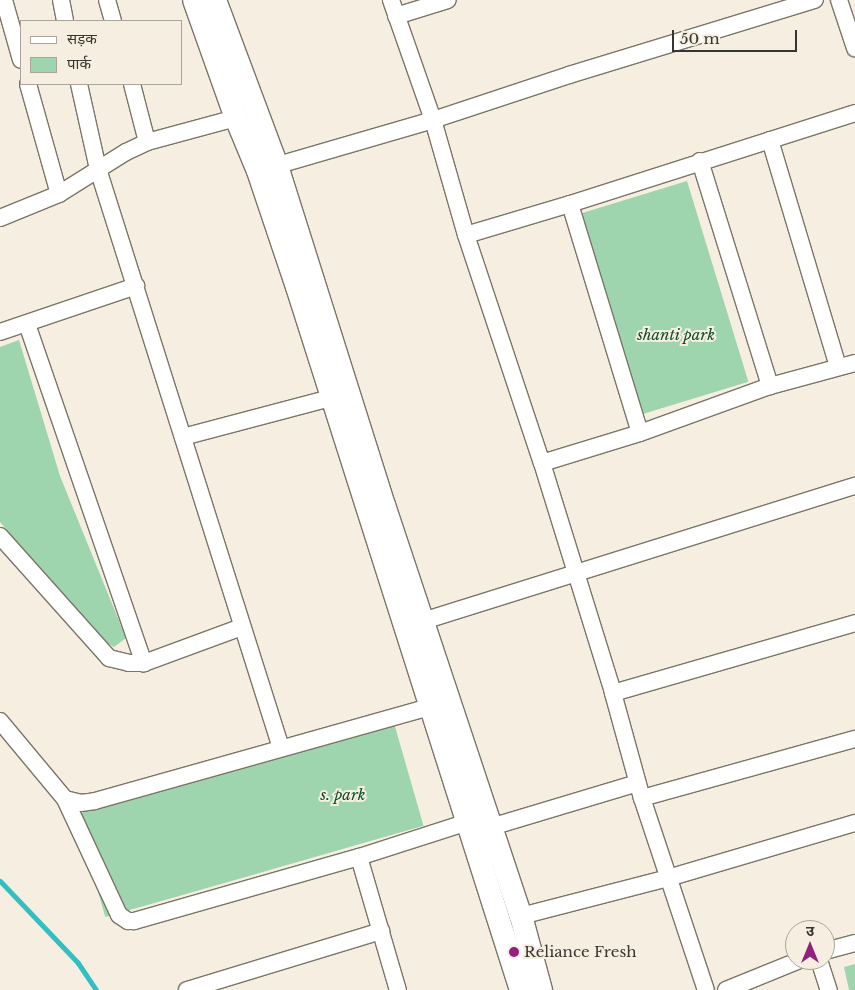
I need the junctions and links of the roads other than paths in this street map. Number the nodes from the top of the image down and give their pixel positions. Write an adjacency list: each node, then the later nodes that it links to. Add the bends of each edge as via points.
1 (61, 0): 10 (street)
2 (107, 0): 11 (street)
3 (194, 0): 18 (street)
4 (215, 0): 23 (street)
5 (448, 0): 9 (street)
6 (815, 0): 19 (street)
7 (839, 0): 12 (street)
8 (4, 1): 13 (street)
9 (393, 8): 19 (street)
10 (65, 20)
11 (113, 20)
12 (855, 48)
13 (20, 57)
14 (28, 85): 25 (street)
15 (79, 85): 24 (street)
16 (132, 85): 21 (street)
17 (855, 113): 20 (street)
18 (236, 118): 21 (street); 23 (street)
19 (433, 120): 23 (street); 28 (street)
20 (770, 140): 22 (street); 33 (street)
21 (148, 142): 24 (street)
22 (700, 161): 26 (street); 34 (street)
23 (267, 168): 35 (street)
24 (98, 169): 25 (street); 29 (street)
25 (59, 194): 27 (street)
26 (570, 204): 28 (street); 36 (street)
27 (0, 218)
28 (466, 235): 38 (street)
29 (136, 286): 30 (street); 37 (street)
30 (27, 324): 31 (street); 45 (street)
31 (0, 332)
32 (855, 363): 33 (street)
33 (838, 367): 34 (street)
34 (770, 386): 36 (street)
35 (340, 396): 37 (street); 42 (street); 47 (street)
36 (640, 434): 38 (street)
37 (183, 436): 44 (street)
38 (542, 463): 41 (street)
39 (855, 486): 41 (street)
40 (0, 536): 45 (street, via 109,658 129,664)
41 (574, 573): 42 (street); 46 (street)
42 (423, 621): 47 (street)
43 (855, 623): 46 (street)
44 (242, 627): 45 (street); 50 (street)
45 (144, 663)
46 (613, 693): 51 (street)
47 (440, 704): 50 (street); 53 (street); 55 (street)
48 (0, 721): 52 (street)
49 (855, 739): 51 (street)
50 (281, 748): 52 (street, via 95,801 81,803)
51 (640, 791): 55 (street); 57 (street)
52 (64, 799): 56 (street, via 119,915 128,921)
53 (468, 822): 56 (street); 66 (street)
54 (855, 823): 57 (street)
55 (491, 827): 58 (street)
56 (359, 857): 59 (street)
57 (668, 878): 58 (street); 68 (street)
58 (520, 916): 67 (street)
59 (381, 931): 64 (street); 65 (street)
60 (855, 943): 61 (street)
61 (835, 948)
62 (785, 966): 69 (street)
63 (822, 970): 70 (street)
64 (187, 990)
65 (398, 990)
66 (521, 990)
67 (541, 990)
68 (706, 990)
69 (726, 990)
70 (829, 990)

